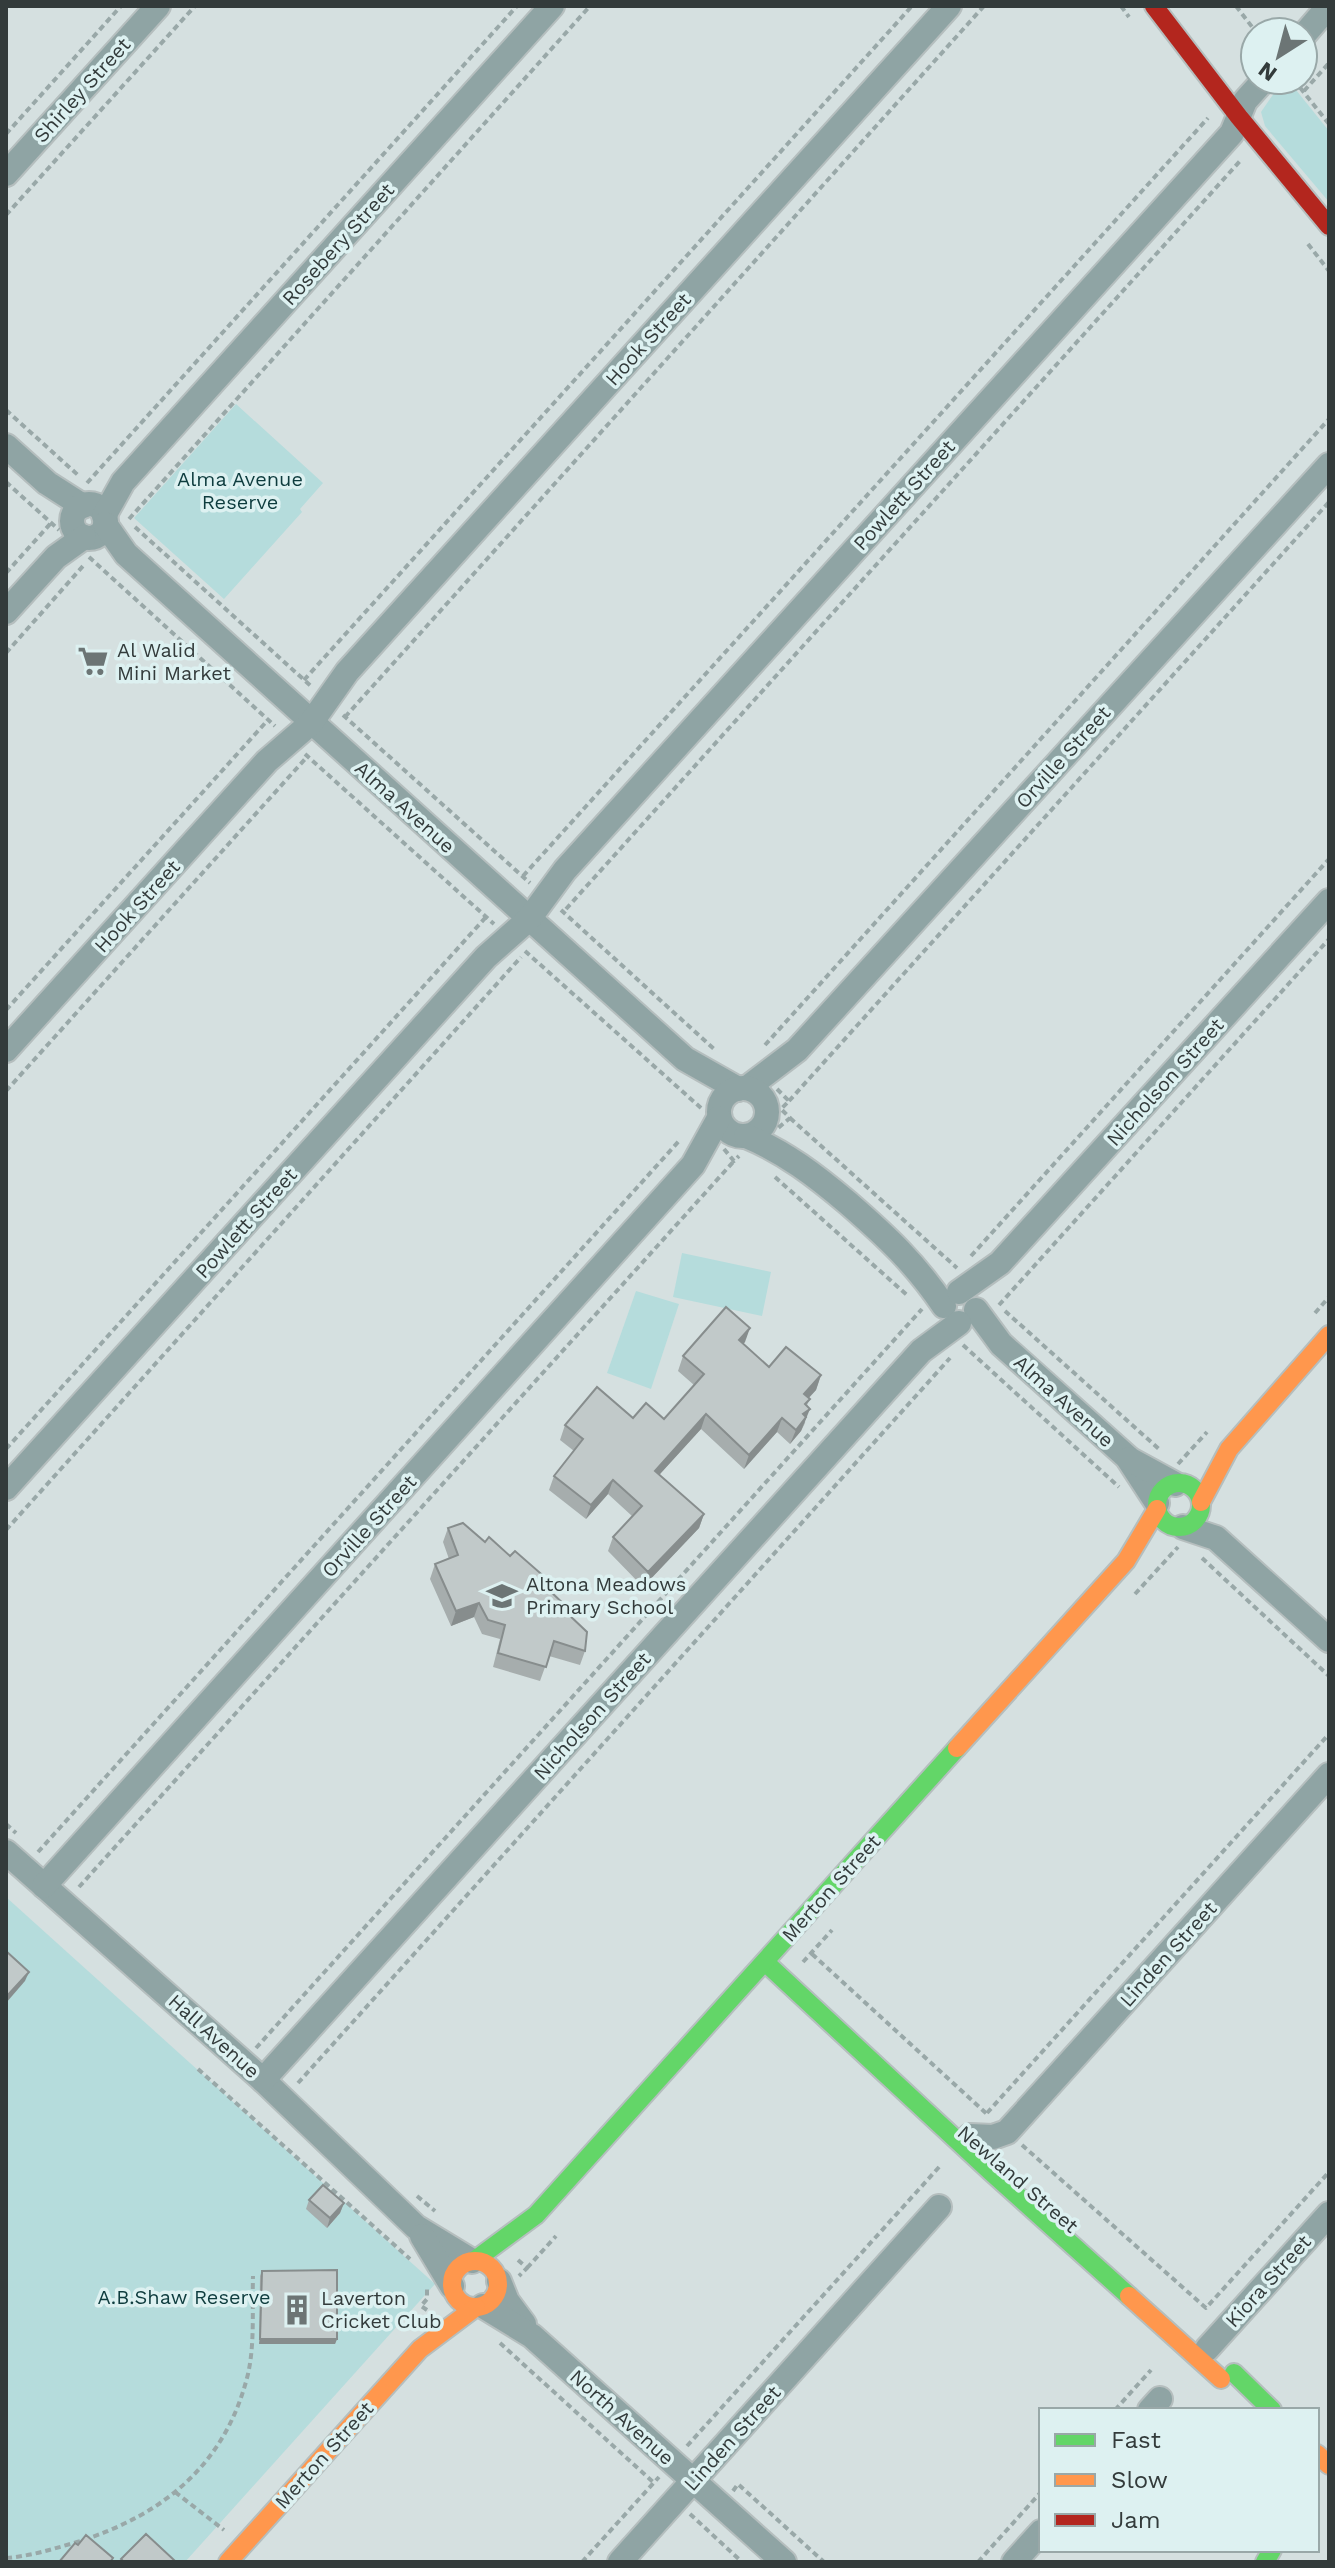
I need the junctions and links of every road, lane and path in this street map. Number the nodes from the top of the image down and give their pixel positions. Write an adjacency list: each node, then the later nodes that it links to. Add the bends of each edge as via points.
1 (121, 6): 16 (path)
2 (158, 6): 18 (street, Shirley Street)
3 (195, 6): 19 (path)
4 (517, 6): 27 (path)
5 (552, 6): 27 (street, Rosebery Street)
6 (590, 6): 27 (path)
7 (912, 6): 31 (path)
8 (949, 6): 31 (street, Hook Street)
9 (984, 6): 31 (path)
10 (1154, 6): 14 (main road)
11 (1250, 96): 14 (street, Powlett Street)
12 (1306, 96): 15 (path)
13 (1209, 117): 35 (path)
14 (1239, 117): 20 (main road); 35 (street, Powlett Street, via 1232,133)
15 (1329, 124)
16 (6, 134)
17 (1242, 160): 35 (path)
18 (6, 174)
19 (6, 215)
20 (1329, 226)
21 (6, 410): 27 (path)
22 (1329, 419): 44 (path)
23 (6, 446): 27 (street, Alma Avenue)
24 (1329, 465): 42 (street, Orville Street)
25 (6, 482): 27 (path)
26 (1329, 502): 48 (path)
27 (86, 523): 28 (path); 29 (street, Rosebery Street); 30 (path); 31 (path); 32 (street, Alma Avenue); 33 (path)
28 (6, 573)
29 (6, 612)
30 (6, 653)
31 (324, 698): 32 (street, Hook Street); 35 (path)
32 (306, 718): 33 (street, Hook Street); 37 (street, Alma Avenue)
33 (288, 738): 38 (path); 40 (path); 41 (street, Hook Street); 47 (path)
34 (1329, 859): 50 (path)
35 (543, 894): 37 (street, Powlett Street); 43 (path)
36 (1329, 901): 53 (street, Nicholson Street)
37 (524, 915): 38 (street, Powlett Street); 45 (street, Alma Avenue)
38 (506, 935): 48 (path, via 705,1112 697,1122); 58 (path); 63 (street, Powlett Street); 67 (path)
39 (1329, 939): 53 (path)
40 (6, 1010)
41 (6, 1050)
42 (797, 1050): 46 (street, Orville Street); 48 (street, Orville Street)
43 (719, 1053)
44 (758, 1053)
45 (685, 1059): 46 (street, Alma Avenue); 48 (street, Alma Avenue)
46 (742, 1089): 48 (street, Alma Avenue, via 759,1095); 48 (street, Orville Street, via 725,1096)
47 (6, 1091)
48 (747, 1125): 53 (path); 53 (street, Alma Avenue, via 806,1168); 79 (path); 80 (street, Orville Street, via 693,1165); 81 (path)
49 (775, 1177): 52 (path)
50 (969, 1258)
51 (1329, 1297): 54 (path)
52 (911, 1299)
53 (963, 1307): 60 (path); 61 (street, Alma Avenue); 64 (path); 86 (path, via 922,1309); 87 (street, Nicholson Street)
54 (1309, 1319)
55 (1329, 1335): 59 (main road)
56 (952, 1356): 88 (path)
57 (1206, 1432): 62 (path)
58 (6, 1449)
59 (1229, 1449): 62 (main road); 65 (main road)
60 (1165, 1455)
61 (1127, 1457): 62 (street, Alma Avenue); 66 (street, Alma Avenue)
62 (1178, 1478): 65 (main road, via 1195,1490); 66 (main road, via 1162,1491)
63 (6, 1488)
64 (1128, 1495)
65 (1201, 1504): 68 (main road, via 1196,1519); 69 (street)
66 (1157, 1506): 68 (main road, via 1162,1520); 72 (main road, Merton Street)
67 (6, 1530)
68 (1182, 1532): 69 (street); 70 (main road, Merton Street); 71 (path)
69 (1216, 1538): 74 (street); 75 (path, via 1199,1555)
70 (1158, 1541): 71 (path); 72 (main road, Merton Street)
71 (1172, 1554): 73 (path)
72 (1126, 1561): 84 (main road, Merton Street)
73 (1135, 1594)
74 (1329, 1640)
75 (1329, 1676)
76 (1329, 1734): 89 (path)
77 (1329, 1775): 90 (street, Linden Street)
78 (6, 1852): 80 (street, Hall Avenue)
79 (38, 1852)
80 (44, 1886): 87 (street, Hall Avenue)
81 (77, 1888)
82 (838, 1923): 83 (path)
83 (811, 1953): 85 (path); 89 (path)
84 (765, 1962): 85 (main road, Newland Street); 97 (main road, Merton Street)
85 (792, 1986): 91 (main road, Newland Street); 110 (main road, Newland Street, via 991,2172)
86 (255, 2049)
87 (263, 2080): 98 (street, Hall Avenue)
88 (295, 2086)
89 (987, 2113): 90 (path)
90 (1007, 2132): 91 (street); 93 (street); 94 (path, via 1206,2308)
91 (970, 2136): 93 (main road, Newland Street)
92 (940, 2166): 114 (path)
93 (1005, 2166): 108 (main road, Newland Street)
94 (1329, 2172)
95 (939, 2207): 115 (street, Linden Street)
96 (1329, 2214): 108 (street, Kiora Street)
97 (536, 2215): 100 (main road, Merton Street); 101 (main road, Merton Street)
98 (416, 2227): 100 (street, Hall Avenue); 103 (street, Hall Avenue)
99 (558, 2233): 101 (path)
100 (474, 2260): 101 (main road); 103 (main road, Merton Street, via 455,2272)
101 (509, 2269): 104 (main road, Merton Street, via 493,2299); 105 (street, North Avenue, via 507,2301)
102 (253, 2276): 117 (path, via 249,2371 236,2413 215,2449)
103 (452, 2288): 104 (main road, via 463,2304); 107 (main road, Merton Street)
104 (479, 2307): 105 (street, North Avenue); 107 (main road, Merton Street)
105 (532, 2336): 114 (street, North Avenue)
106 (495, 2339): 116 (path)
107 (420, 2349): 121 (main road, Merton Street)
108 (1207, 2349): 110 (main road, Newland Street)
109 (1151, 2370): 111 (path)
110 (1227, 2376): 112 (main road); 113 (main road)
111 (1117, 2408)
112 (1251, 2408)
113 (1269, 2408)
114 (673, 2462): 115 (street, North Avenue); 116 (path)
115 (694, 2481): 119 (street, Linden Street); 127 (street, North Avenue)
116 (654, 2483): 124 (path)
117 (175, 2492): 121 (path); 122 (path, via 154,2509 100,2533 31,2556)
118 (1039, 2494): 128 (path)
119 (675, 2501): 125 (street, Linden Street); 126 (path)
120 (1039, 2534): 129 (street)
121 (243, 2545): 123 (main road, Merton Street)
122 (6, 2558)
123 (228, 2562)
124 (582, 2562)
125 (620, 2562)
126 (742, 2562)
127 (784, 2562)
128 (978, 2562)
129 (1014, 2562)

